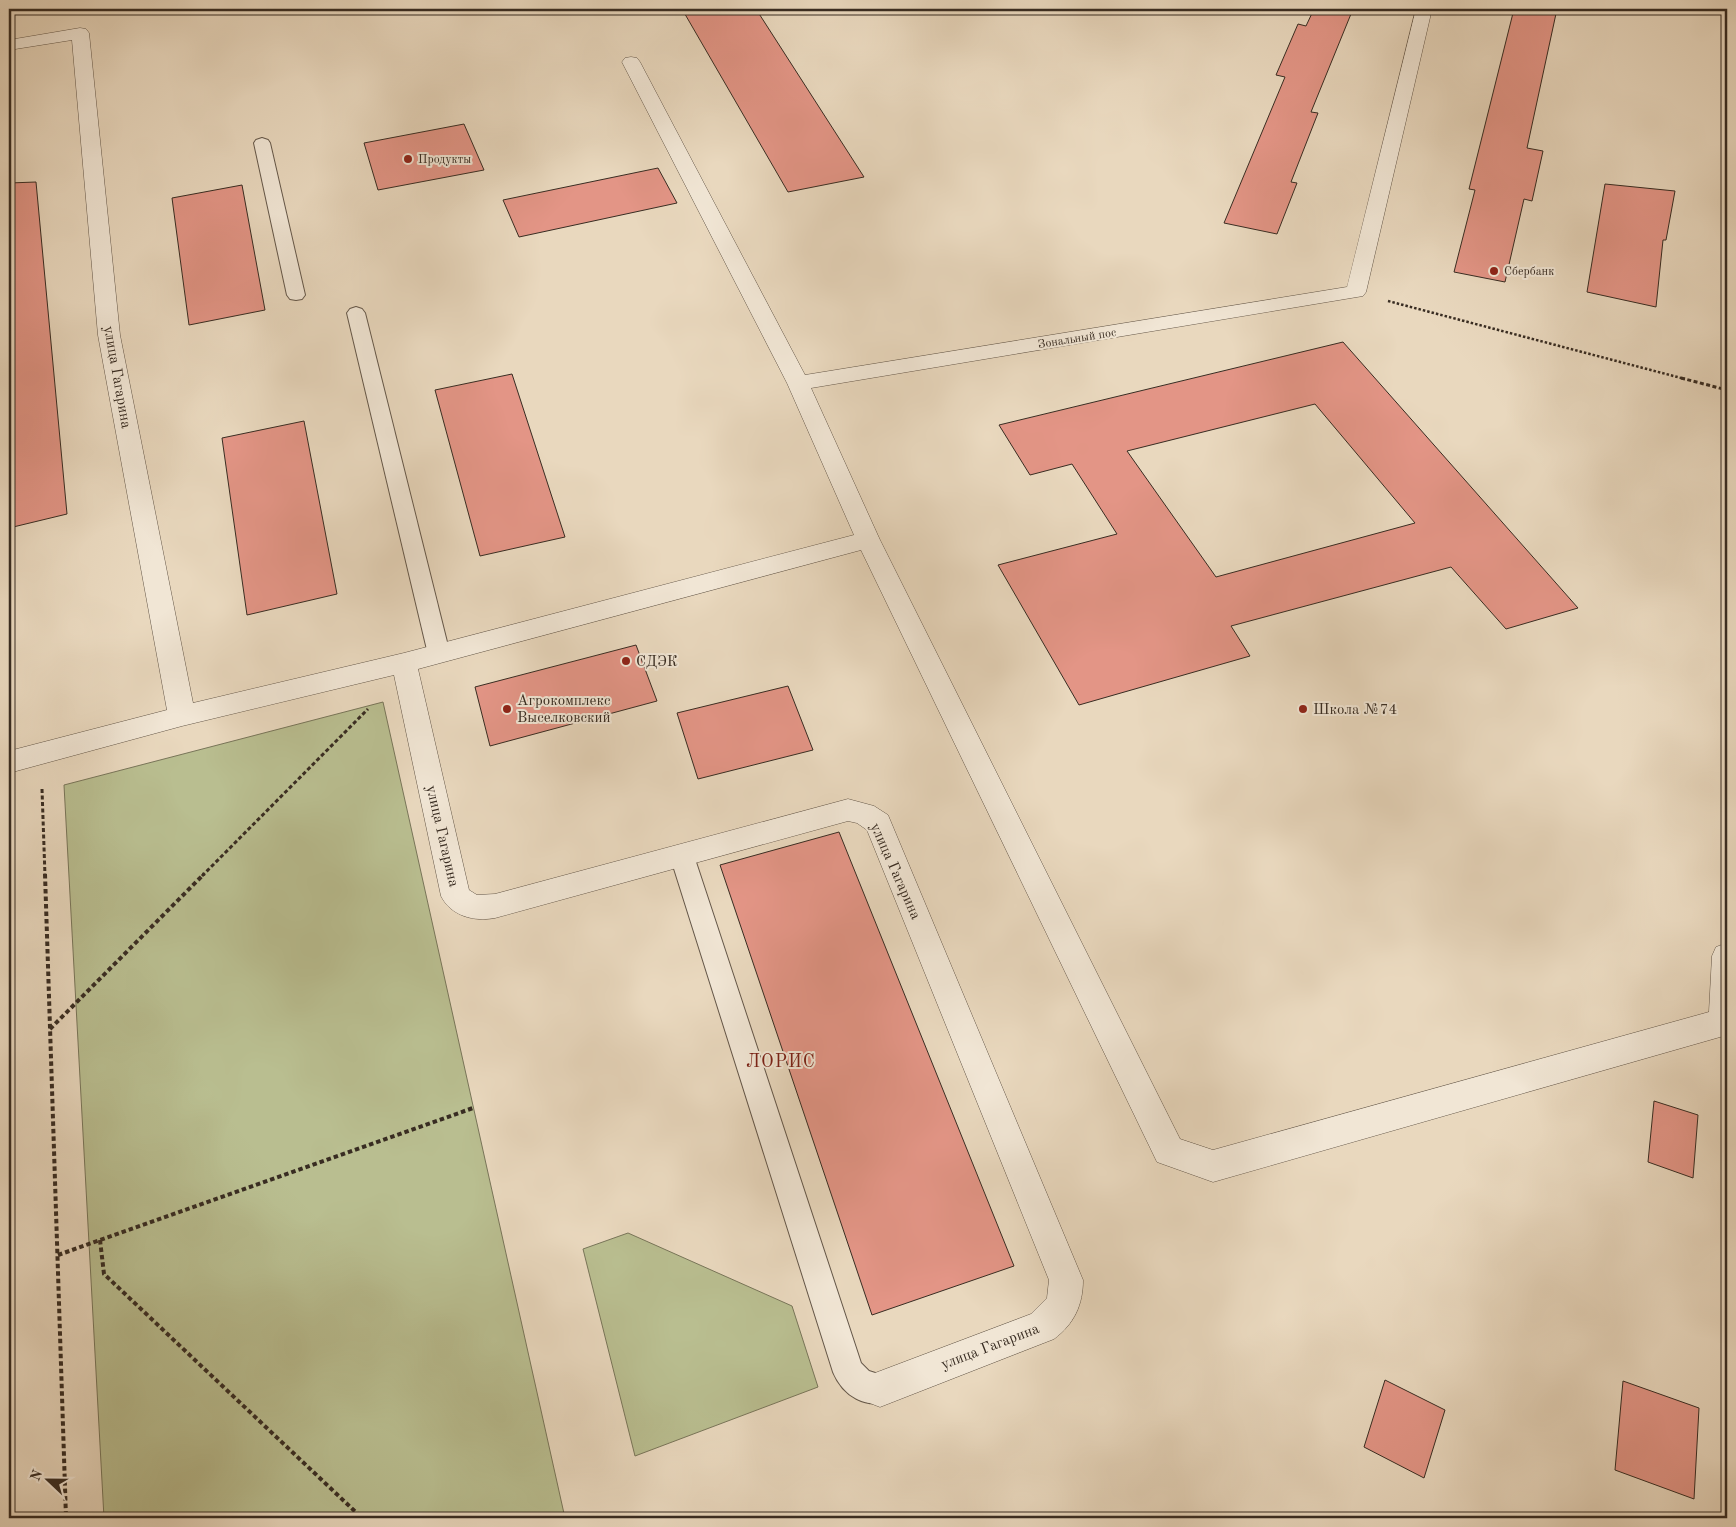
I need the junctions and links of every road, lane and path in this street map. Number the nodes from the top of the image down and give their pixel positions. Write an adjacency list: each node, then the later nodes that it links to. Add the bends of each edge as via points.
1 (1424, 9): 5 (street)
2 (9, 45): 13 (street, улица Гагарина, via 80,33 109,336)
3 (631, 62): 8 (street)
4 (262, 143): 6 (lane)
5 (1356, 292): 8 (street, Зональный пос); 9 (path)
6 (296, 295)
7 (356, 313): 11 (lane)
8 (798, 383): 10 (street)
9 (1727, 390)
10 (868, 540): 11 (street); 18 (street, via 1169,1150 1213,1166)
11 (439, 654): 12 (street)
12 (406, 673): 13 (street); 16 (street, улица Гагарина, via 456,896 467,905 478,908 495,906); 19 (path)
13 (182, 716): 14 (street)
14 (41, 754): 15 (street); 19 (path)
15 (9, 762)
16 (682, 856): 23 (lane, via 849,1372 862,1385); 23 (street, улица Гагарина, via 848,810 872,816 878,823 1066,1280 1066,1299 1058,1315 1042,1327)
17 (1727, 956): 18 (street)
18 (1726, 1022)
19 (50, 1029): 22 (path)
20 (474, 1108): 21 (path)
21 (100, 1240): 22 (path); 25 (path, via 104,1274)
22 (58, 1255): 24 (path)
23 (880, 1389)
24 (66, 1518)
25 (362, 1518)

